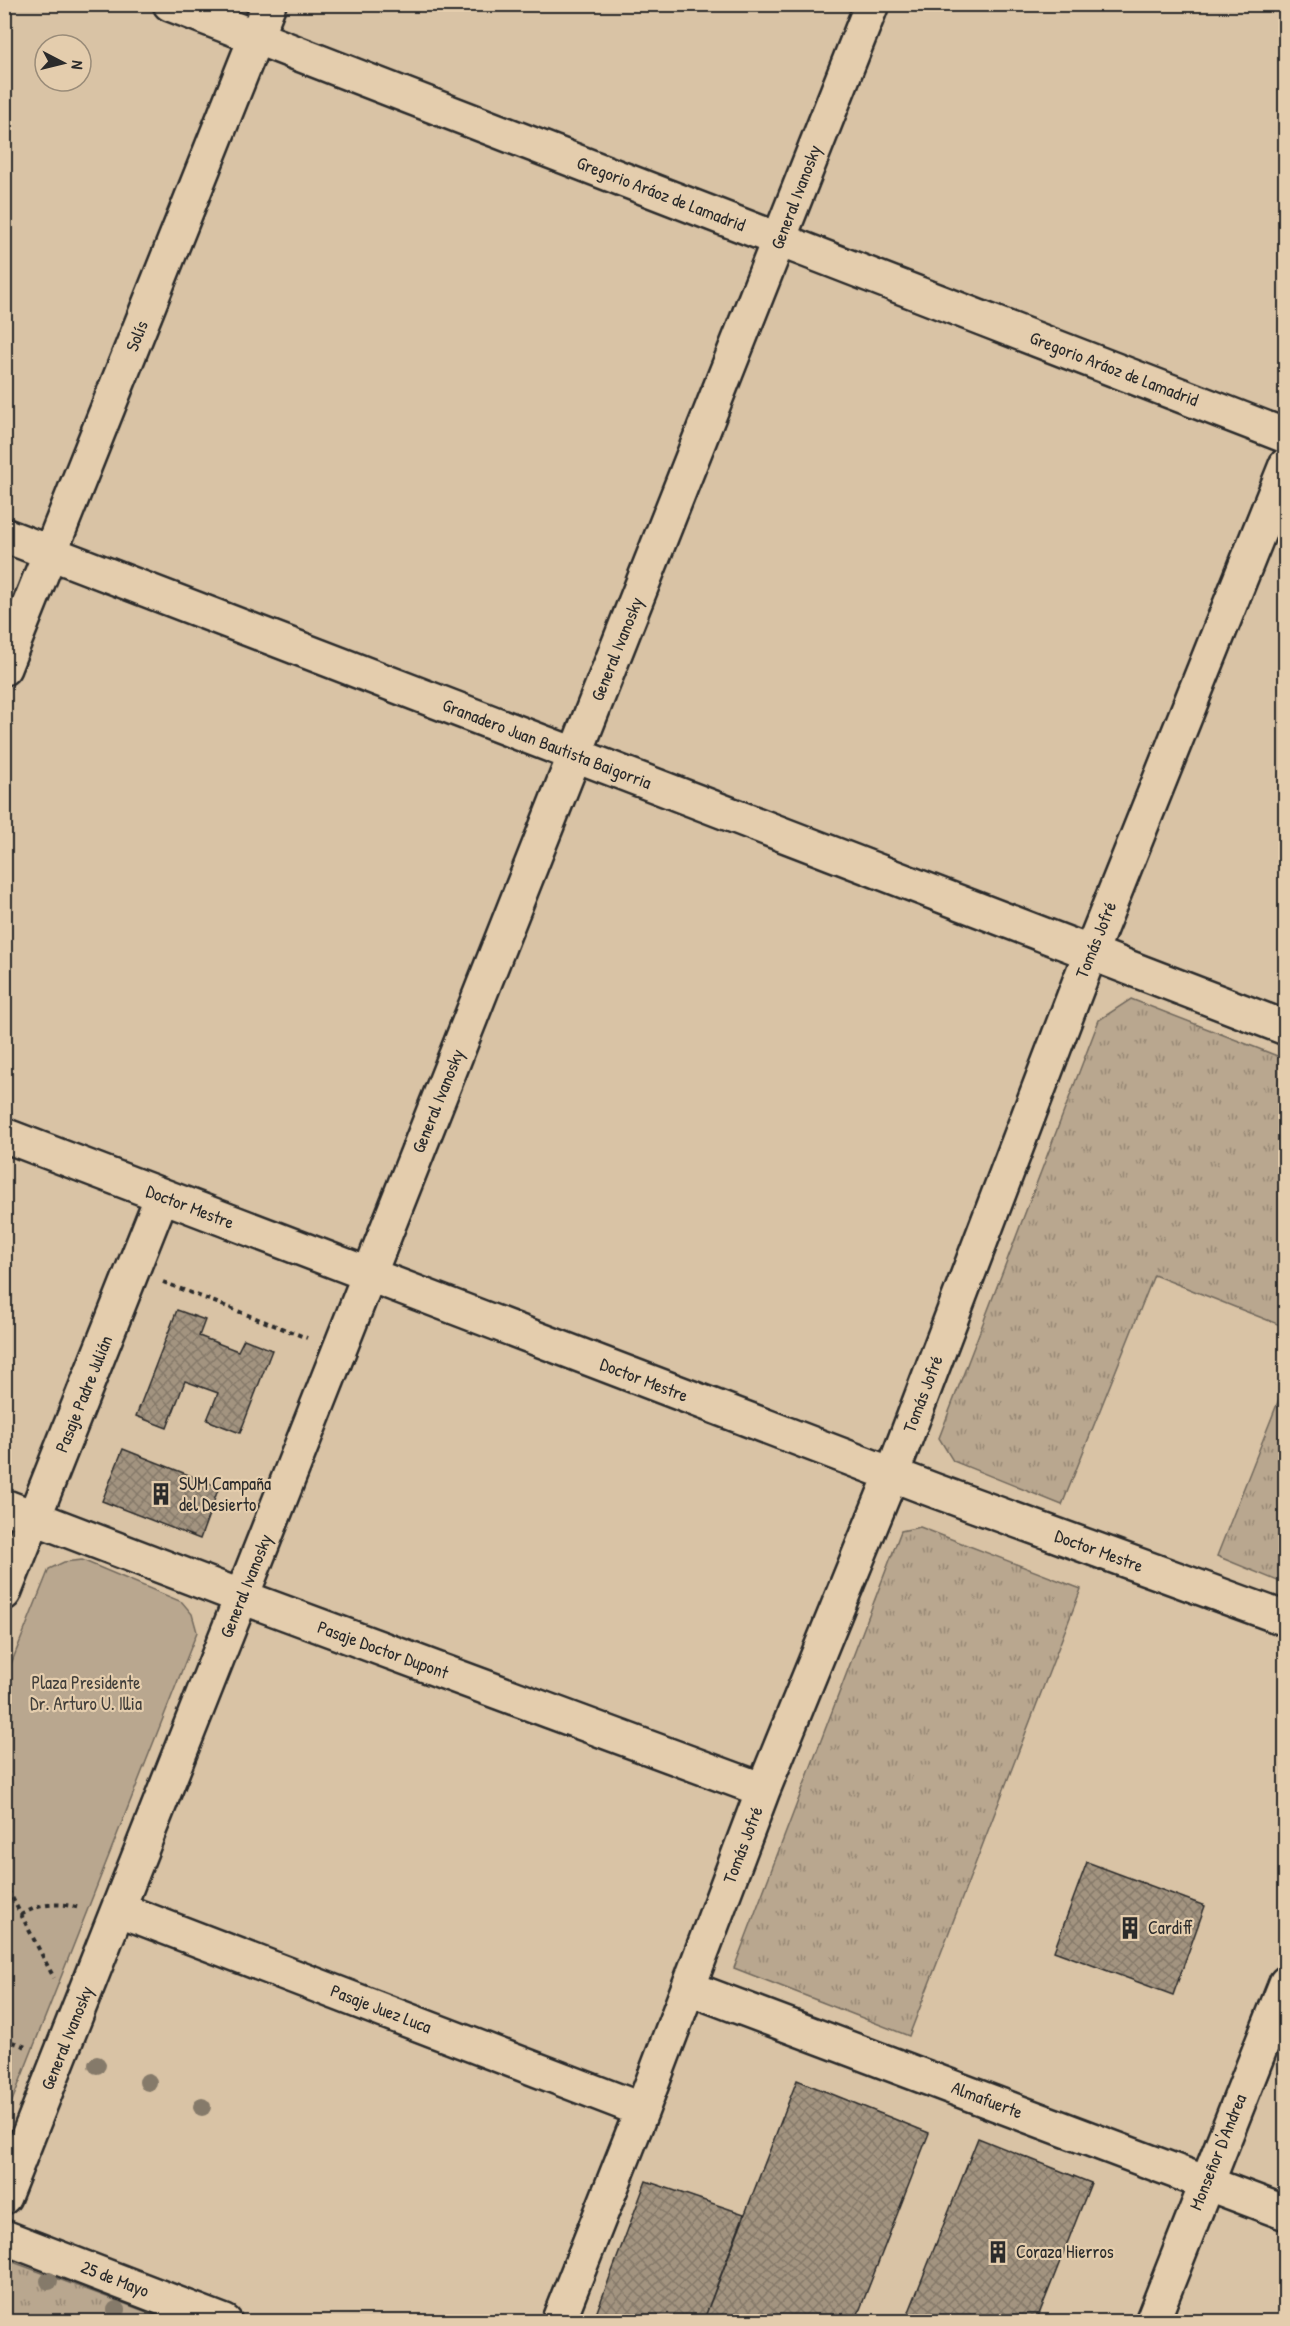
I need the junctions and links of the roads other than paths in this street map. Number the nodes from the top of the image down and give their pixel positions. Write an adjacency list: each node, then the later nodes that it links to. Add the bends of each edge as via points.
1 (170, 4): 4 (street, Gregorio Aráoz de Lamadrid)
2 (268, 4): 4 (street, Solís)
3 (872, 4): 5 (street, General Ivanosky)
4 (255, 38): 5 (street, Gregorio Aráoz de Lamadrid); 9 (street, Solís)
5 (779, 240): 6 (street, Gregorio Aráoz de Lamadrid); 11 (street, General Ivanosky)
6 (1286, 436)
7 (1286, 465): 12 (street, Tomás Jofré)
8 (4, 535): 9 (street, Granadero Juan Bautista Baigorria)
9 (50, 553): 10 (street, Solís); 11 (street, Granadero Juan Bautista Baigorria)
10 (4, 668)
11 (575, 755): 12 (street, Granadero Juan Bautista Baigorria); 16 (street, General Ivanosky)
12 (1090, 954): 13 (street, Granadero Juan Bautista Baigorria); 17 (street, Tomás Jofré)
13 (1286, 1028)
14 (4, 1135): 15 (street, Doctor Mestre)
15 (162, 1196): 16 (street, Doctor Mestre); 19 (street, Pasaje Padre Julián)
16 (369, 1276): 17 (street, Doctor Mestre); 21 (street, General Ivanosky)
17 (892, 1474): 22 (street, Doctor Mestre); 23 (street, Tomás Jofré)
18 (4, 1506): 19 (street, Pasaje Doctor Dupont)
19 (35, 1518): 20 (street, Pasaje Padre Julián); 21 (street, Pasaje Doctor Dupont)
20 (4, 1593)
21 (242, 1597): 23 (street, Pasaje Doctor Dupont); 24 (street, General Ivanosky)
22 (1286, 1619)
23 (763, 1790): 26 (street, Tomás Jofré)
24 (103, 1910): 27 (street, Pasaje Juez Luca); 29 (street, General Ivanosky)
25 (1286, 1983): 28 (street, Monseñor D'Andrea)
26 (689, 1988): 27 (street, Tomás Jofré); 28 (street, Almafuerte)
27 (642, 2110): 33 (street, Tomás Jofré)
28 (1206, 2182): 30 (street, Almafuerte); 34 (street, Monseñor D'Andrea)
29 (4, 2197)
30 (1286, 2213)
31 (4, 2236): 32 (street, 25 de Mayo)
32 (225, 2322)
33 (558, 2322)
34 (1152, 2322)

